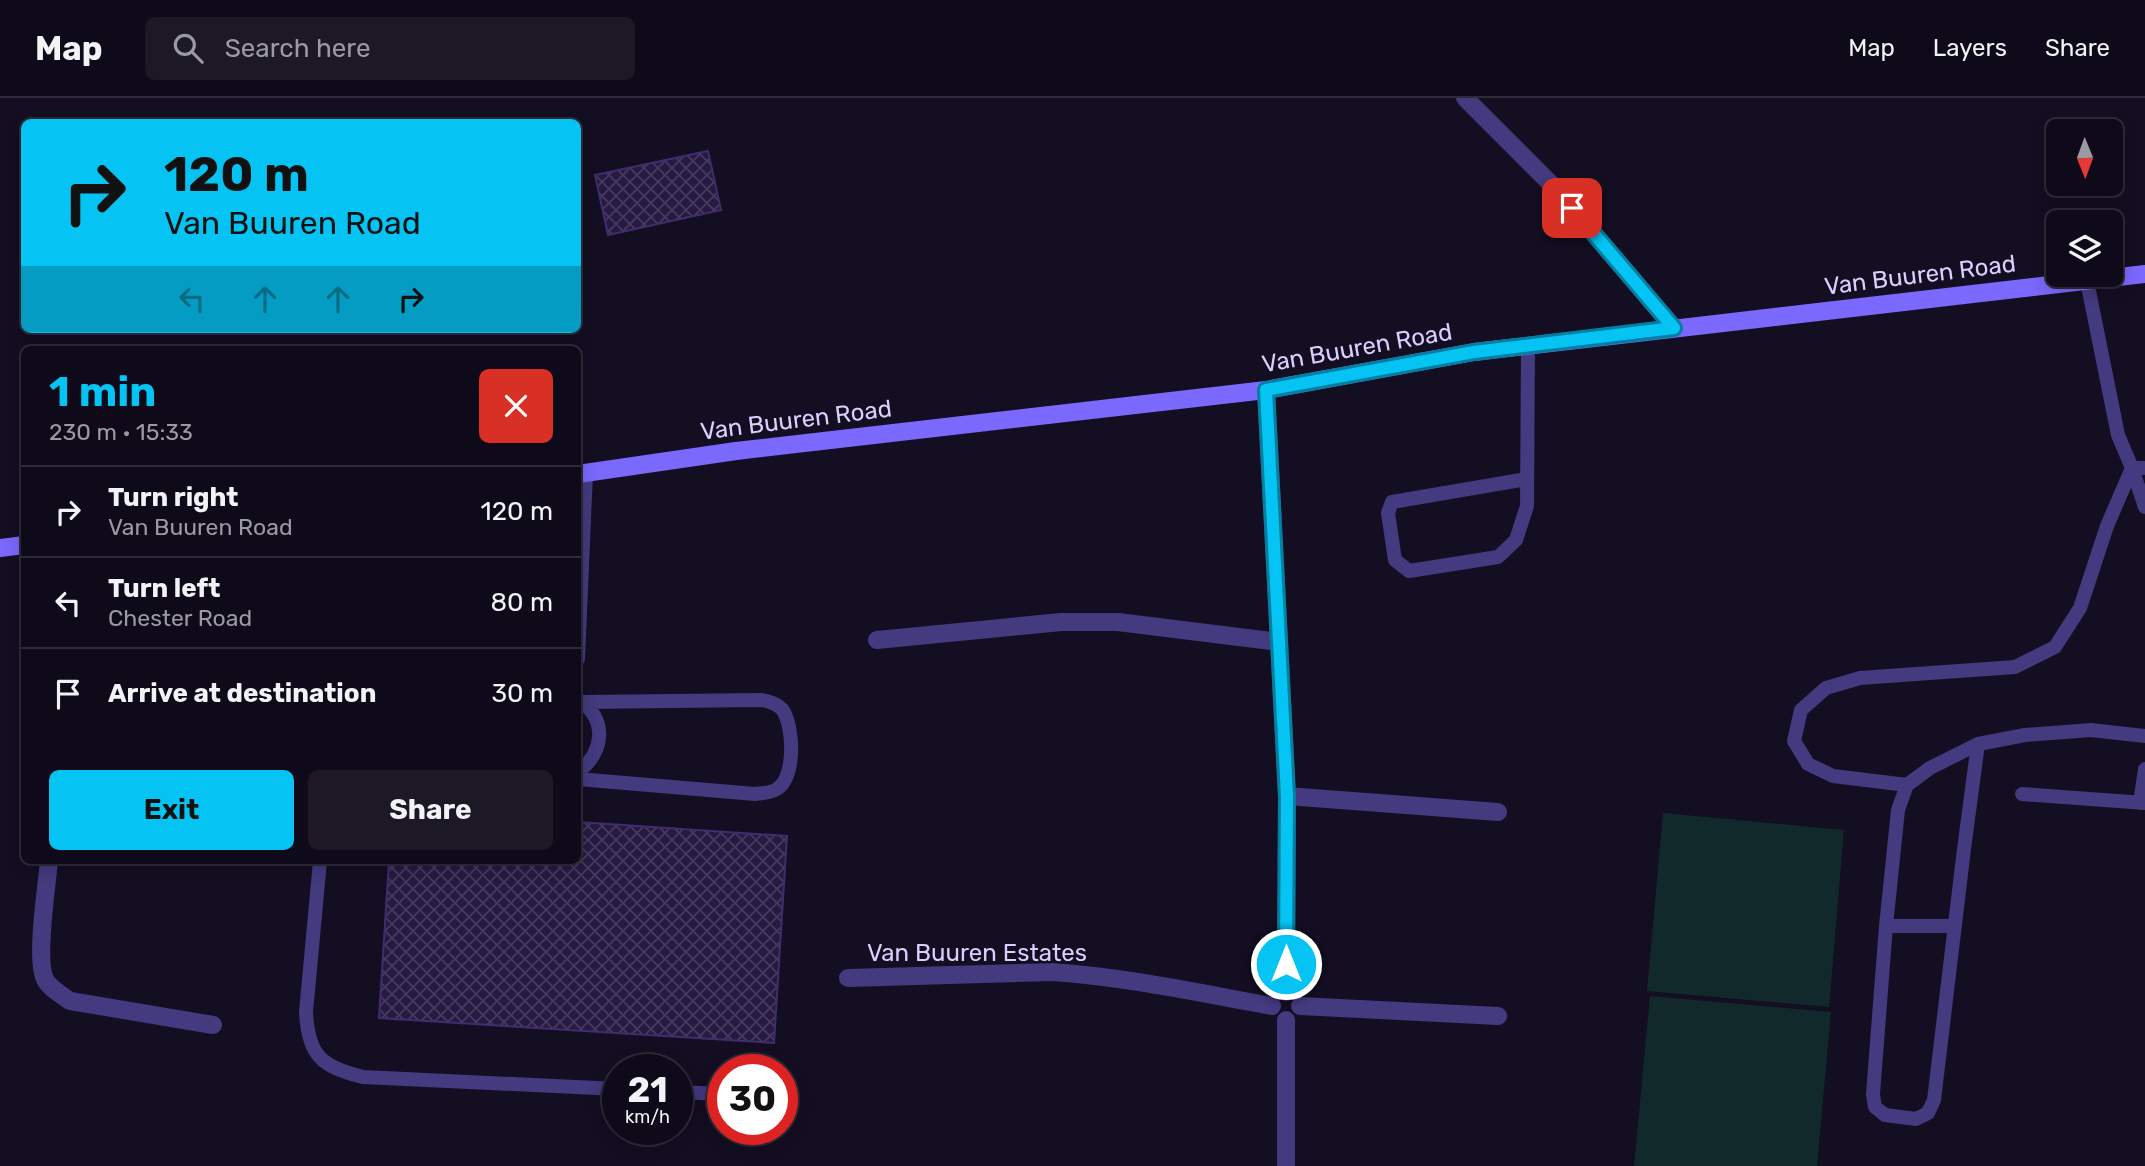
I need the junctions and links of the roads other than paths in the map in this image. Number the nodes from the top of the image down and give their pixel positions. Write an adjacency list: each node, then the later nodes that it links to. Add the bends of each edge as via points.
1 (1465, 98): 6 (street, via 1555,188)
2 (2145, 274): 3 (main road, Van Buuren Road)
3 (2123, 277)
4 (2046, 286): 6 (main road, Van Buuren Road)
5 (2088, 287): 9 (lane, via 2118,435)
6 (1674, 328): 7 (main road, Van Buuren Road)
7 (1528, 345): 8 (main road, Van Buuren Road); 11 (lane)
8 (1266, 390): 10 (main road, Van Buuren Road); 17 (street)
9 (2139, 468): 12 (lane); 25 (lane, via 2107,526 2080,608 2055,647 2015,667 1860,678 1826,688 1801,710 1794,741 1808,764 1833,776)
10 (582, 473): 13 (lane)
11 (1527, 479): 11 (lane, via 1527,506 1516,540 1498,557 1409,571 1395,560 1388,513 1392,502)
12 (2145, 507)
13 (581, 520)
14 (21, 545): 15 (main road)
15 (0, 548)
16 (877, 640): 17 (street, via 1061,622 1118,622)
17 (1279, 642): 27 (street)
18 (581, 701): 24 (lane, via 762,700 783,710 791,739 784,783 755,794)
19 (581, 702): 22 (lane, via 594,715 599,730 598,746)
20 (2145, 736): 21 (lane, via 2091,730)
21 (1978, 744): 25 (lane); 33 (lane)
22 (581, 769)
23 (2145, 769): 28 (lane)
24 (581, 779)
25 (1907, 785): 32 (lane, via 1898,810)
26 (2022, 794): 28 (lane)
27 (1287, 796): 29 (street); 35 (street)
28 (2143, 803)
29 (1498, 812)
30 (49, 864): 40 (street, via 41,956 44,978 56,991 70,1000)
31 (320, 864): 41 (lane, via 306,1012 313,1049 325,1062 340,1072 363,1077)
32 (1886, 926): 33 (lane); 33 (lane, via 1875,1107 1885,1115 1916,1119 1928,1113 1934,1100)
33 (1955, 926)
34 (848, 978): 36 (street, Van Buuren Estates, via 1052,972)
35 (1286, 992): 36 (street, via 1273,999); 37 (street, via 1293,994)
36 (1272, 1006): 39 (street, via 1279,1019)
37 (1300, 1006): 38 (street); 39 (street, via 1298,1013)
38 (1498, 1016)
39 (1286, 1020): 42 (street)
40 (214, 1025)
41 (602, 1088)
42 (1286, 1166)

